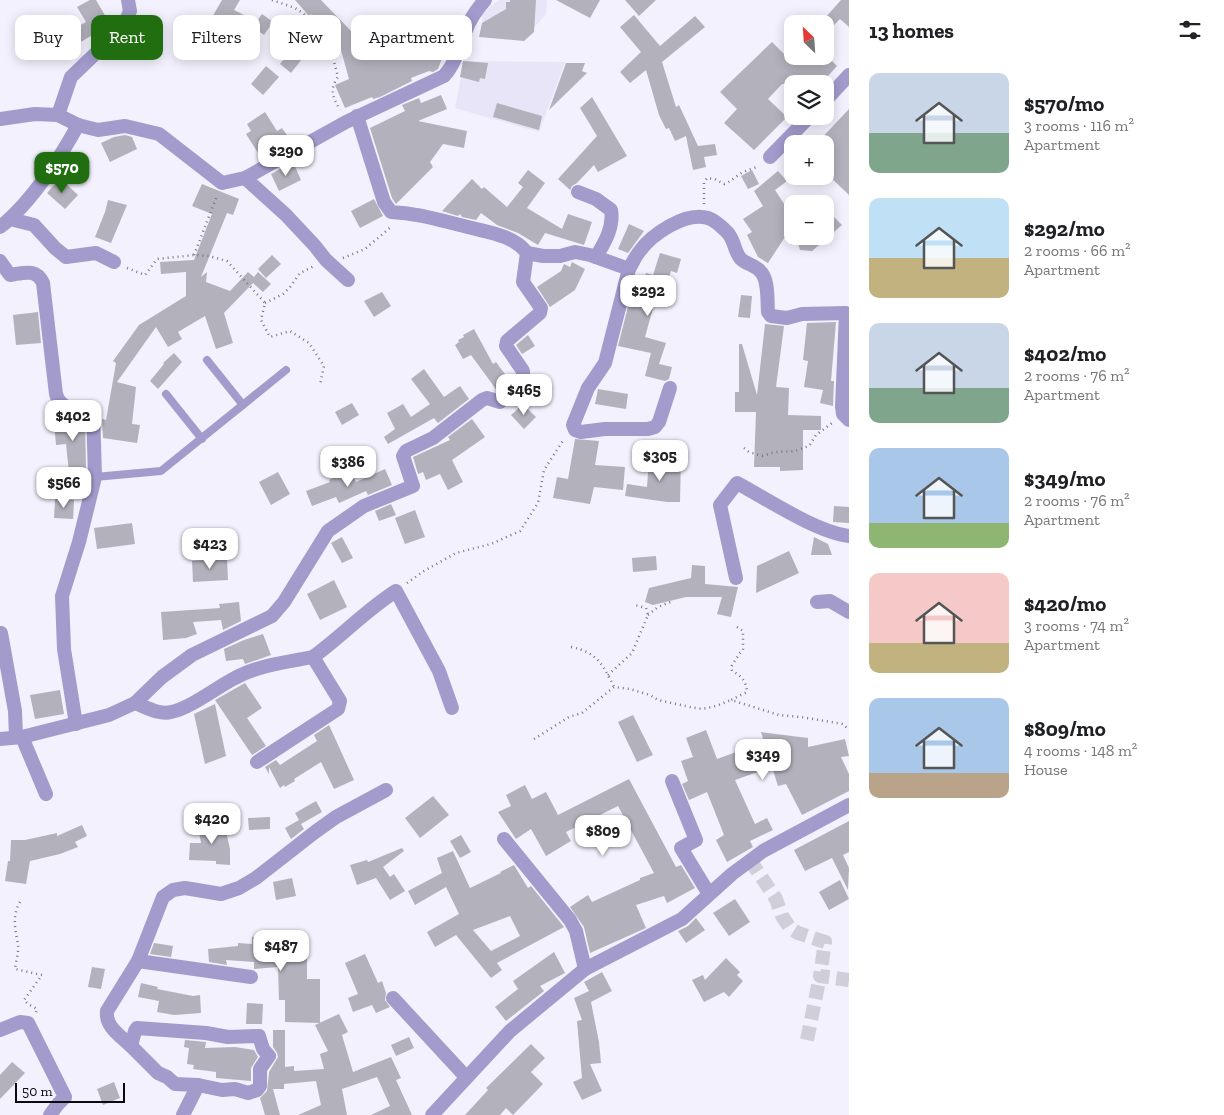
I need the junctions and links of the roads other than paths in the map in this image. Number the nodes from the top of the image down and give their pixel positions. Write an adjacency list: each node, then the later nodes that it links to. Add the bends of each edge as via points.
1 (128, 0): 5 (street, via 130,11 119,31 71,76)
2 (485, 0): 7 (street, via 466,29 451,69 444,76)
3 (849, 75): 4 (street)
4 (834, 91)
5 (58, 115): 6 (street, via 35,114); 8 (street)
6 (0, 119)
7 (352, 119): 11 (street); 14 (street, via 384,202 391,212 426,215 504,236 522,246)
8 (78, 125): 11 (street, via 98,130 125,126 159,134 222,183); 13 (street, via 66,148 35,190)
9 (801, 125): 10 (street)
10 (770, 157)
11 (245, 178): 19 (street, via 286,215 327,262)
12 (578, 192): 15 (street, via 611,210 608,233)
13 (5, 223): 17 (street, via 34,224 66,257 96,254)
14 (527, 253): 15 (street, via 560,256 575,252); 34 (street, via 523,282 541,308 540,313 507,341 506,346 523,371 517,386 500,402 487,398 482,400 433,438 406,451 403,456 413,486 364,506 328,531 272,616 192,655)
15 (596, 257): 18 (street)
16 (0, 262): 27 (street, via 10,275 34,273 40,276 58,400 70,409 94,410)
17 (114, 262)
18 (629, 269): 22 (street, via 605,363 588,388 573,425 575,430 655,427); 25 (street, via 639,252 657,234 677,222 699,216 710,218 728,233 741,259 761,272 765,279 768,312 772,316 846,314 842,406)
19 (348, 280)
20 (207, 360): 24 (lane)
21 (286, 370): 24 (lane)
22 (670, 388)
23 (166, 394): 26 (lane)
24 (243, 405): 26 (lane)
25 (846, 417)
26 (202, 439): 27 (lane, via 161,472)
27 (95, 477): 36 (street, via 80,542 62,596 64,648)
28 (849, 536): 29 (street, via 812,524 737,483 720,505)
29 (736, 578)
30 (817, 602): 31 (street, via 830,602)
31 (849, 612)
32 (1, 633): 37 (street)
33 (313, 657): 34 (street, via 262,667 171,712 159,712); 35 (street, via 396,591 438,671); 39 (street, via 340,701 338,709)
34 (135, 703): 36 (street, via 109,715)
35 (452, 708)
36 (76, 724): 37 (street)
37 (19, 737): 38 (street); 42 (street)
38 (0, 739)
39 (257, 762)
40 (672, 781): 45 (street, via 696,840 681,848)
41 (386, 790): 46 (street, via 322,827 239,888 221,894 185,888 163,896)
42 (46, 794)
43 (849, 805): 45 (street, via 763,851)
44 (504, 839): 47 (street, via 570,920 576,931)
45 (709, 894): 47 (street, via 682,919)
46 (138, 961): 48 (street); 51 (street, via 106,1017 108,1024)
47 (585, 970): 52 (street, via 510,1032)
48 (251, 977)
49 (393, 998): 52 (street)
50 (0, 1030): 54 (street, via 20,1022 28,1023 65,1097)
51 (131, 1046): 53 (street, via 158,1073 175,1084); 53 (street, via 137,1028 228,1037 259,1036 269,1056 260,1069 257,1090 222,1090)
52 (466, 1077): 56 (street)
53 (198, 1085): 55 (street)
54 (50, 1115)
55 (183, 1115)
56 (432, 1115)

